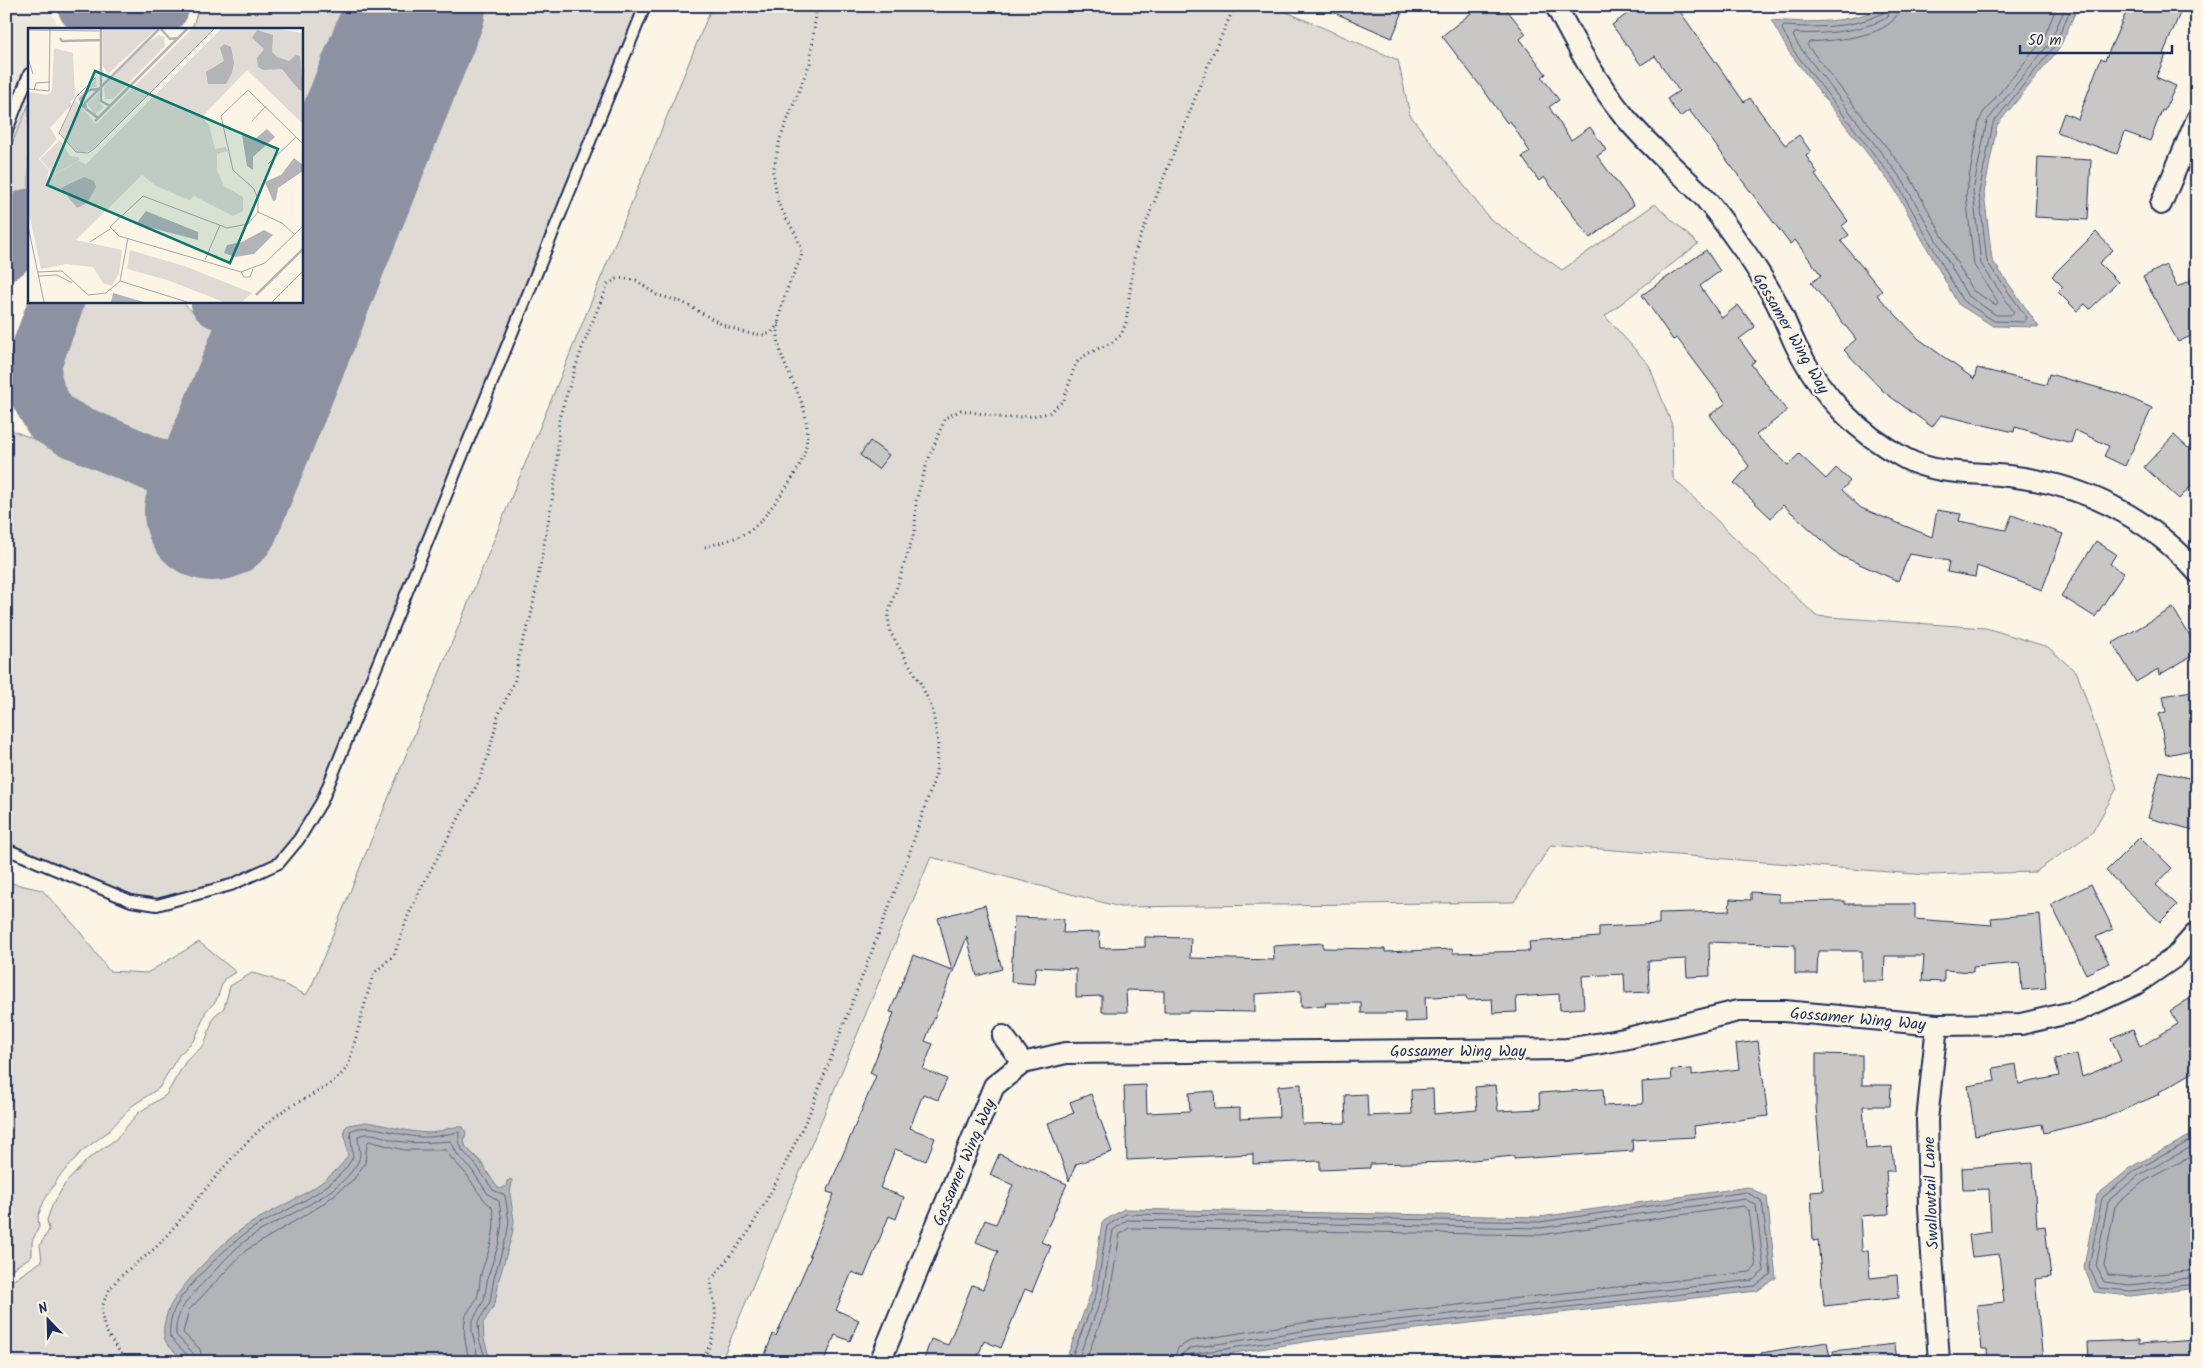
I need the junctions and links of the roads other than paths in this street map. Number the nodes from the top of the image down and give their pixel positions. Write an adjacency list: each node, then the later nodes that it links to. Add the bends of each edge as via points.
1 (645, 6): 8 (lane, via 322,800 299,839 278,863 231,885 157,906 131,901)
2 (1556, 6): 7 (street, Gossamer Wing Way, via 1591,71 1625,117 1700,193 1744,251 1774,298 1816,381 1837,407 1865,432 1908,460 1946,472 2011,476 2080,490 2129,513 2178,551)
3 (28, 77): 5 (lane)
4 (2197, 119): 6 (street)
5 (6, 133)
6 (2161, 204)
7 (2197, 572)
8 (6, 849)
9 (2197, 932): 10 (street, Gossamer Wing Way, via 2175,957 2136,984 2078,1011 2021,1024)
10 (1937, 1025): 12 (street, Gossamer Wing Way, via 1784,1011 1738,1011 1624,1039 1567,1049 1066,1053); 14 (street, Swallowtail Lane, via 1927,1120)
11 (1003, 1036): 12 (street)
12 (1023, 1063): 13 (street, Gossamer Wing Way, via 994,1086)
13 (880, 1362)
14 (1939, 1362)

